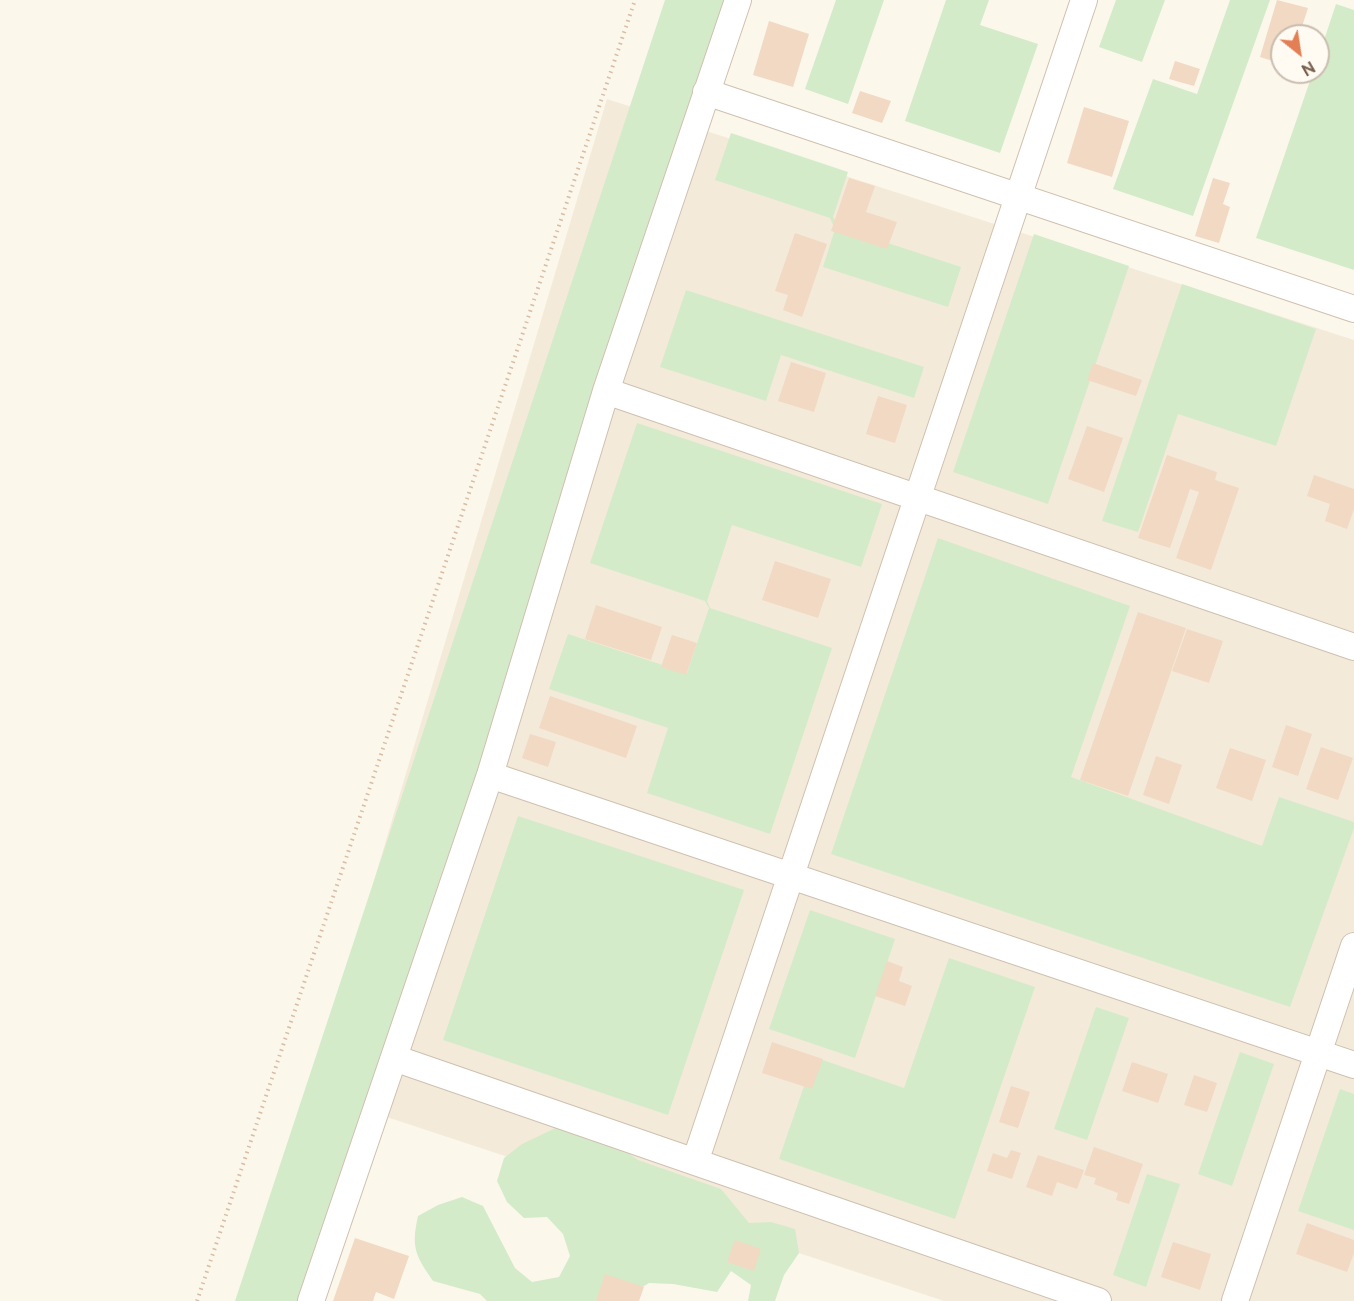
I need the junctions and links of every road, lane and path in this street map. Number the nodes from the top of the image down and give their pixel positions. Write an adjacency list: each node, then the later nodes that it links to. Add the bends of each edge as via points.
1 (635, 0): 17 (path)
2 (738, 0): 4 (street)
3 (1084, 0): 5 (street)
4 (706, 92): 5 (street); 7 (street)
5 (1018, 197): 6 (street); 8 (street)
6 (1354, 309)
7 (606, 391): 8 (street); 10 (street)
8 (917, 499): 9 (street); 11 (street)
9 (1354, 647)
10 (490, 775): 11 (street); 14 (street)
11 (790, 876): 13 (street); 16 (street)
12 (1354, 946): 13 (street)
13 (1318, 1053): 15 (street); 20 (street)
14 (394, 1058): 16 (street); 18 (street)
15 (1354, 1065)
16 (694, 1162): 19 (street)
17 (197, 1301)
18 (311, 1301)
19 (1098, 1301)
20 (1234, 1301)

